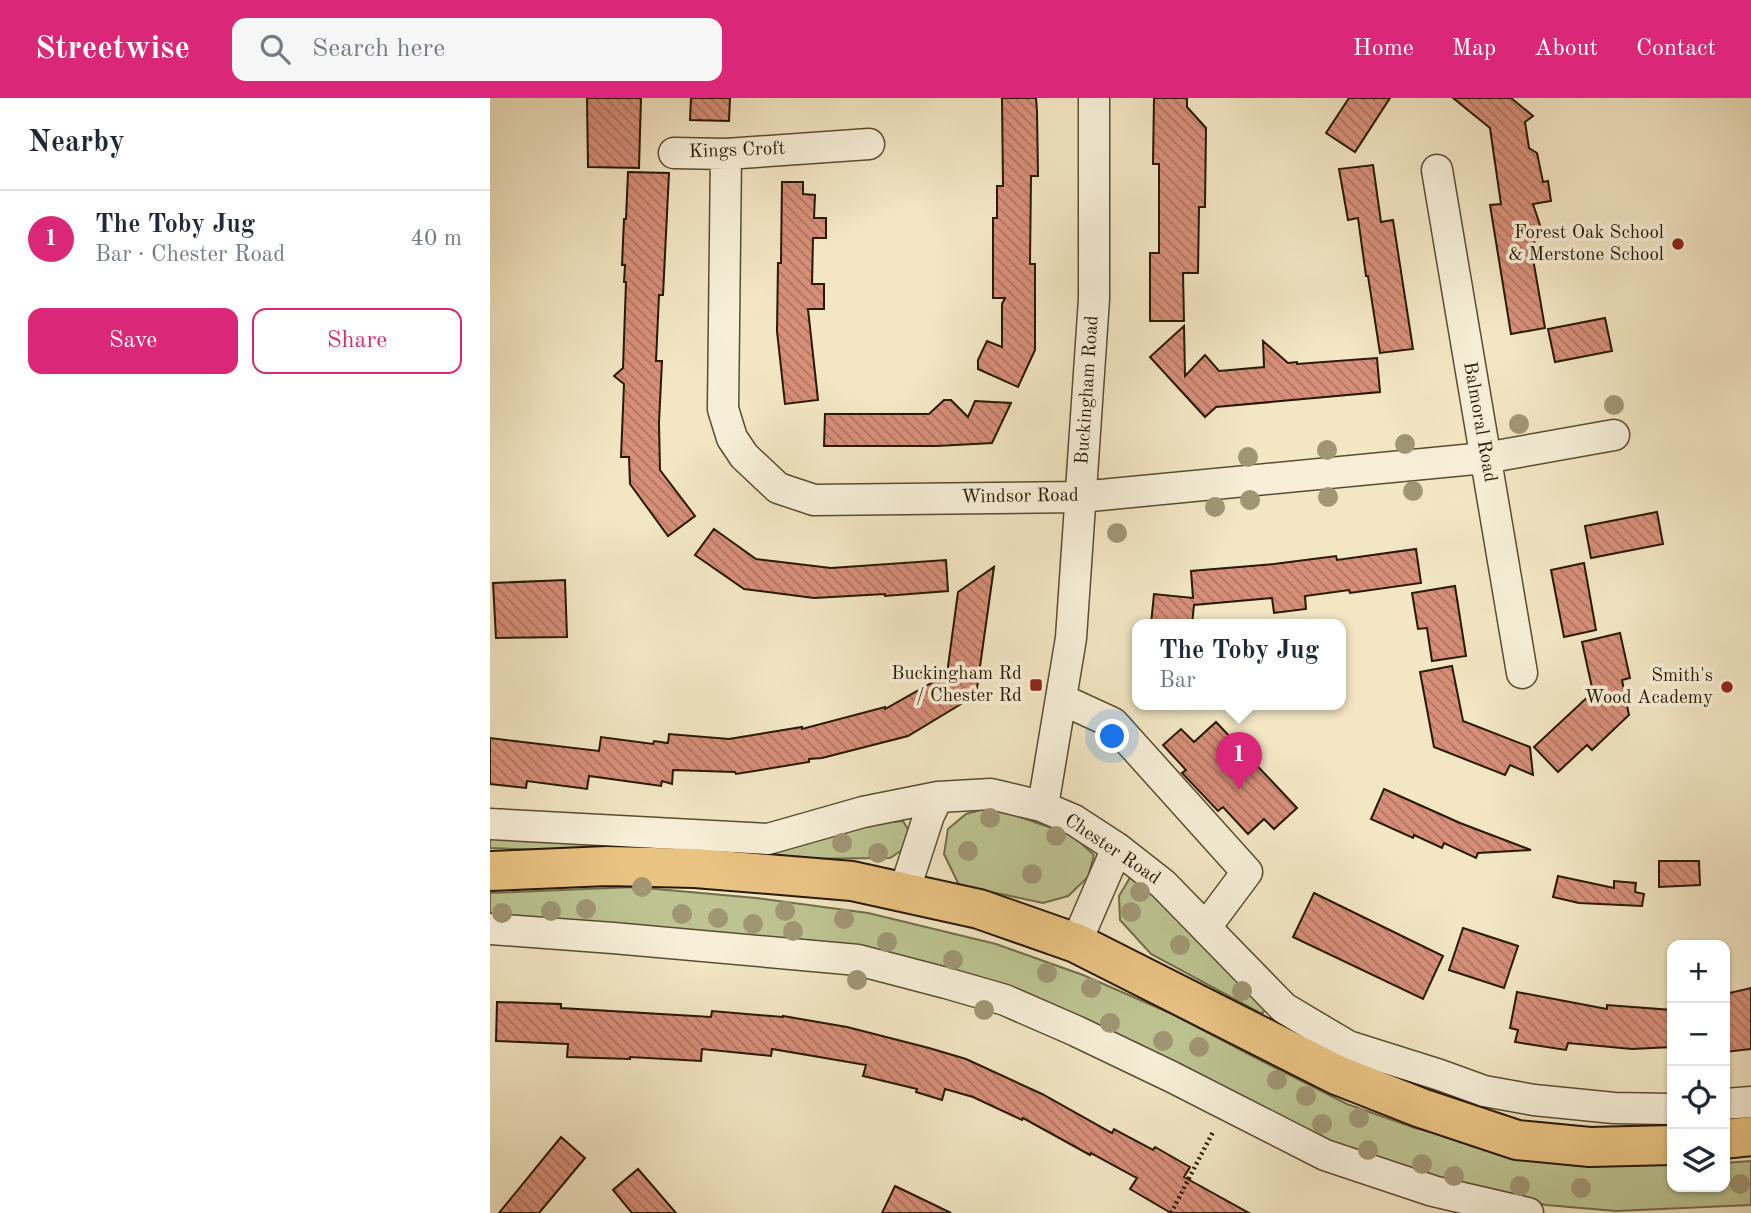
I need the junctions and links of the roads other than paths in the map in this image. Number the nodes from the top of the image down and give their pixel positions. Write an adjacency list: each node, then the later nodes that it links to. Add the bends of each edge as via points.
1 (1094, 98): 8 (street, Buckingham Road, via 1094,299)
2 (869, 144): 4 (street, Kings Croft)
3 (674, 153): 4 (street, Kings Croft)
4 (726, 154): 8 (street, Windsor Road, via 723,409 732,438 744,456 778,488 814,500)
5 (1437, 170): 7 (street, Balmoral Road)
6 (1614, 435): 7 (street, Windsor Road)
7 (1485, 458): 8 (street, Windsor Road); 9 (street, Balmoral Road)
8 (1080, 497): 10 (street, Buckingham Road, via 1071,638)
9 (1522, 673)
10 (1061, 699): 12 (street, Buckingham Road); 17 (street, via 1113,723 1247,872)
11 (938, 797): 12 (street, Chester Road, via 991,794); 13 (street, Chester Road, via 768,839); 16 (street)
12 (1041, 806): 14 (street, Chester Road, via 1074,820)
13 (490, 824)
14 (1117, 848): 17 (street, Chester Road, via 1163,884); 19 (street)
15 (490, 871): 16 (main road, via 695,868 852,881)
16 (904, 892): 19 (main road, via 978,909)
17 (1206, 927): 22 (street, Chester Road, via 1284,1008 1348,1046 1484,1091 1614,1108)
18 (490, 929): 26 (street, via 858,960 1005,1000 1325,1156 1433,1191)
19 (1076, 943): 25 (main road, via 1337,1075 1420,1108 1517,1140 1590,1147)
20 (1751, 1102): 21 (street)
21 (1730, 1104)
22 (1667, 1109)
23 (1751, 1136): 24 (main road)
24 (1730, 1138)
25 (1667, 1145)
26 (1528, 1213)

